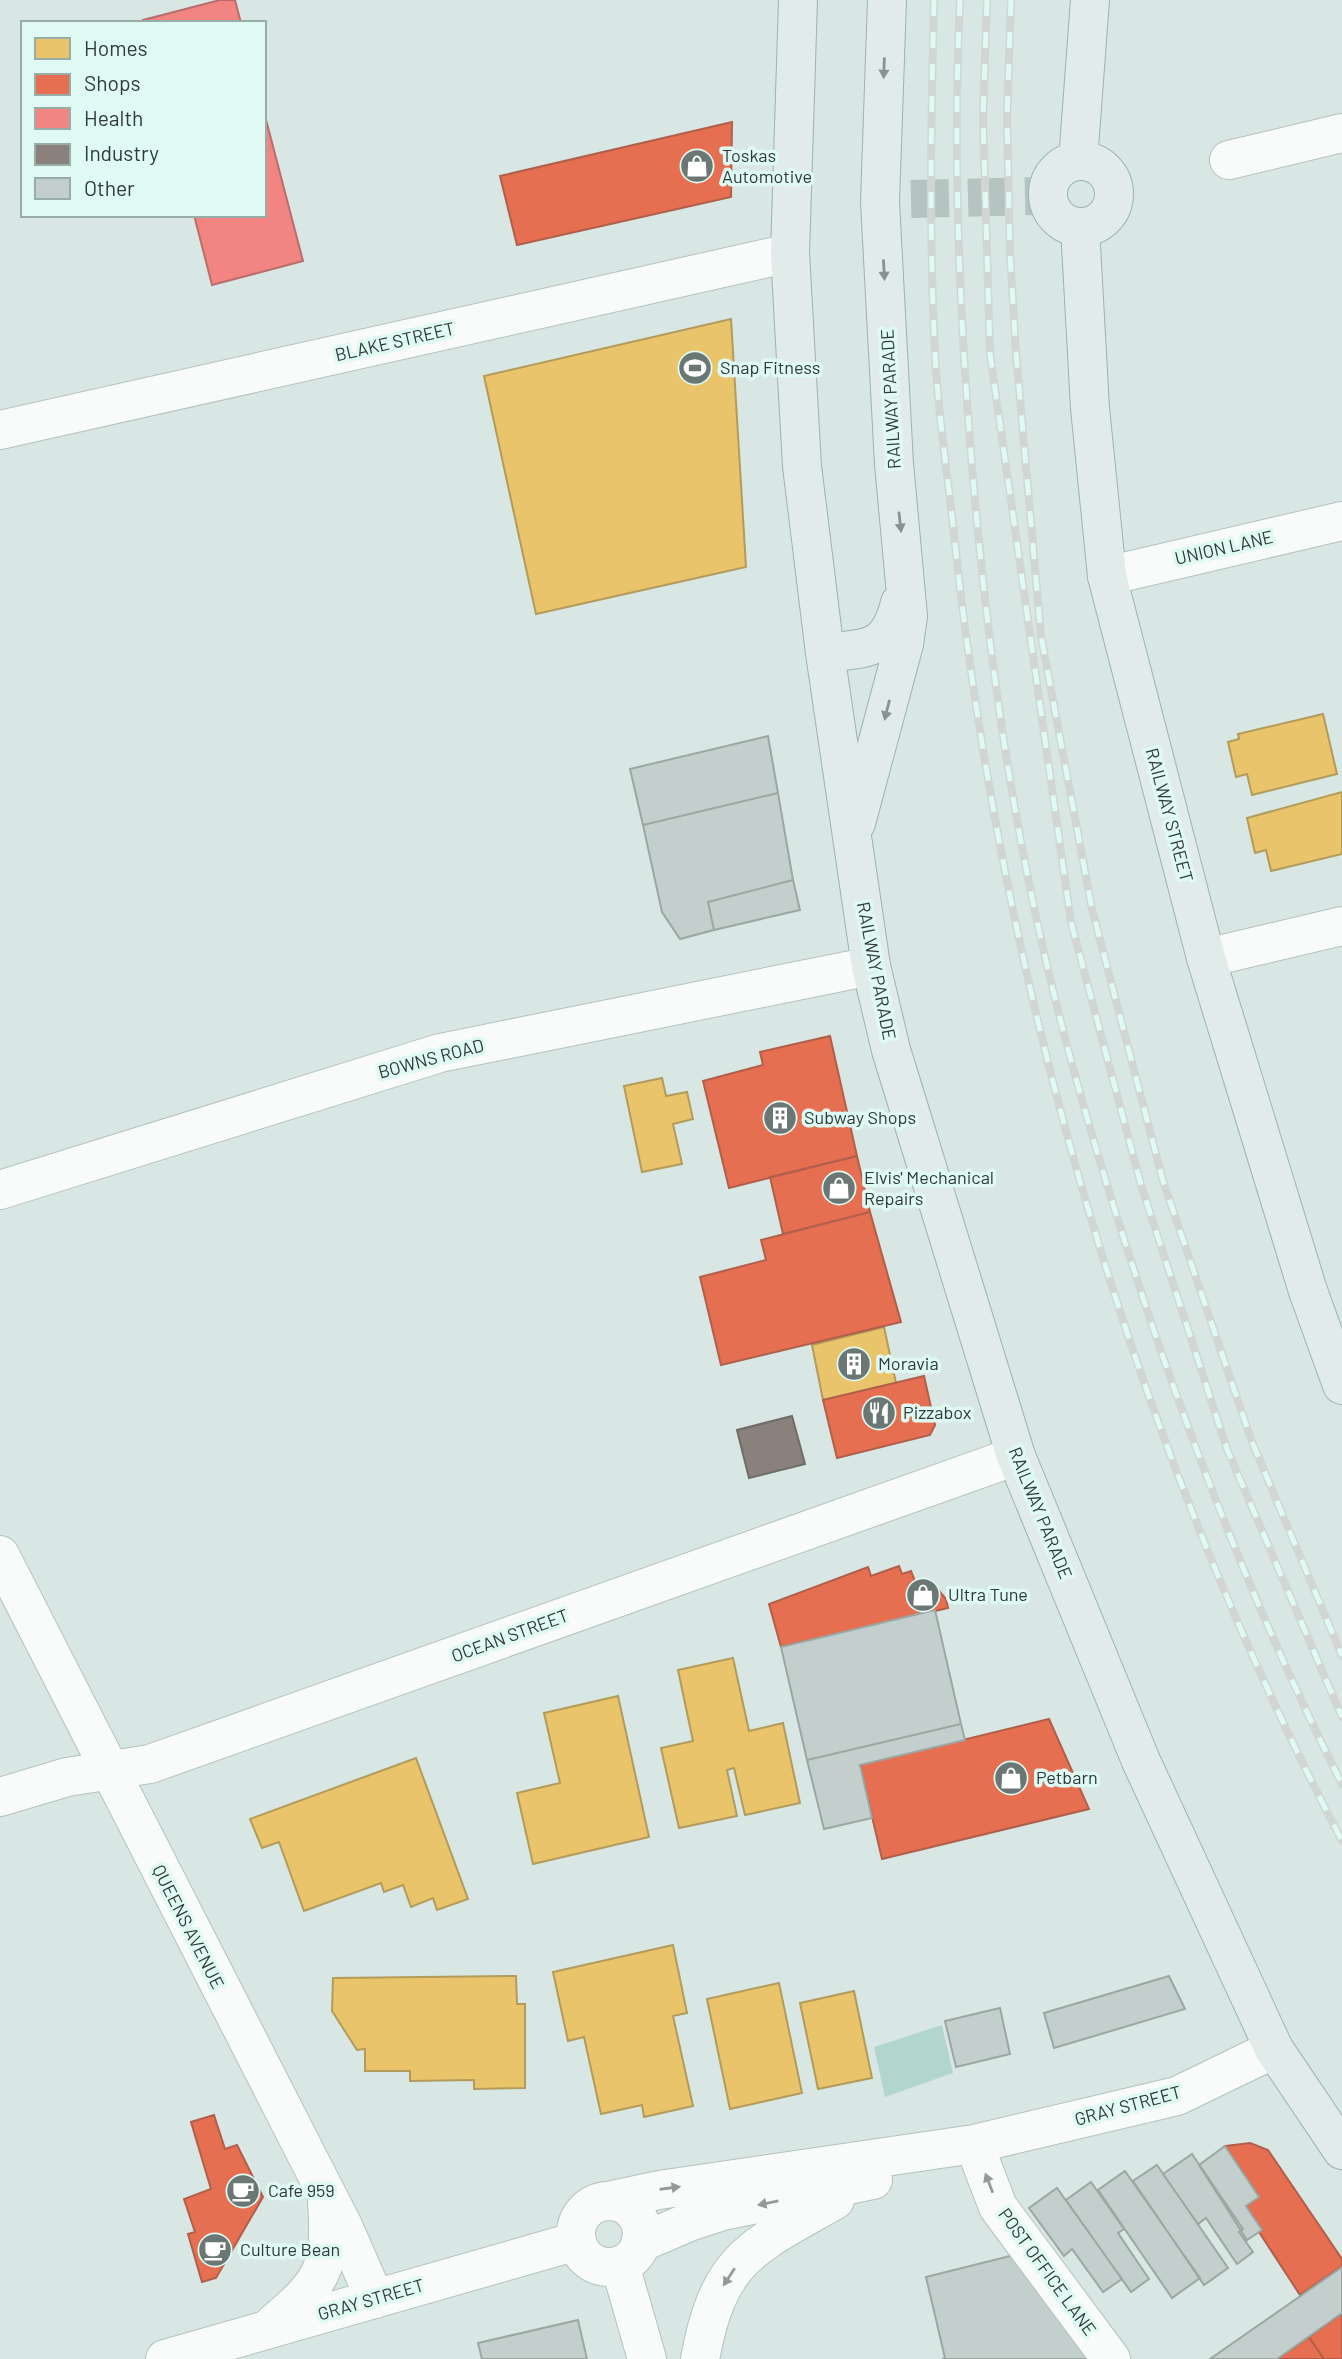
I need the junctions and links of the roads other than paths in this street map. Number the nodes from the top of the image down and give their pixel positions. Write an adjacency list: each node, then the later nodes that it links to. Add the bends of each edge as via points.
1 (798, 0): 8 (main road, RAILWAY PARADE)
2 (887, 0): 12 (main road, RAILWAY PARADE, one-way to 12, via 895,200 894,464)
3 (1090, 0): 6 (main road)
4 (1342, 133): 5 (street)
5 (1229, 160)
6 (1078, 162): 7 (main road, via 1053,177 1042,196 1055,214 1070,226); 7 (main road, via 1096,165 1113,188 1106,215)
7 (1080, 227): 11 (main road, RAILWAY STREET, via 1090,408)
8 (790, 253): 9 (street, BLAKE STREET); 13 (main road, RAILWAY PARADE, via 802,466)
9 (0, 430)
10 (1342, 521): 11 (street, UNION LANE)
11 (1107, 576): 16 (main road, RAILWAY STREET)
12 (906, 579): 13 (main road, via 898,611 882,643); 14 (main road, RAILWAY PARADE, one-way to 14, via 904,644)
13 (825, 653): 14 (main road, RAILWAY PARADE)
14 (853, 833): 17 (main road, RAILWAY PARADE)
15 (1342, 926): 16 (street)
16 (1206, 958): 19 (main road, RAILWAY STREET, via 1300,1266)
17 (871, 966): 18 (street, BOWNS ROAD, via 440,1054); 20 (main road, RAILWAY PARADE, via 891,1050)
18 (0, 1190)
19 (1342, 1385)
20 (1016, 1456): 22 (street, OCEAN STREET, via 150,1764); 24 (main road, RAILWAY PARADE, via 1141,1761)
21 (0, 1555): 22 (street, QUEENS AVENUE)
22 (108, 1771): 23 (street, OCEAN STREET, via 67,1777); 28 (street, QUEENS AVENUE)
23 (0, 1797)
24 (1274, 2049): 25 (street, GRAY STREET, via 1177,2096); 26 (main road, RAILWAY PARADE)
25 (974, 2144): 27 (street, GRAY STREET); 29 (street, GRAY STREET, one-way to 25); 37 (street, POST OFFICE LANE, one-way to 25, via 998,2207)
26 (1342, 2150)
27 (864, 2184): 31 (street, GRAY STREET, one-way to 31, via 723,2211); 36 (street, one-way to 36, via 756,2245 743,2258 713,2308)
28 (326, 2194): 32 (street, QUEENS AVENUE); 33 (street, via 330,2240 322,2274 303,2299)
29 (603, 2202): 30 (street, via 582,2216); 31 (street, via 624,2205 634,2212 642,2232)
30 (577, 2241): 31 (street, via 581,2253 601,2266); 32 (street, GRAY STREET)
31 (630, 2254): 35 (street)
32 (375, 2299): 33 (street, GRAY STREET)
33 (266, 2330): 34 (street, GRAY STREET)
34 (165, 2359)
35 (647, 2359)
36 (700, 2359)
37 (1111, 2359)

